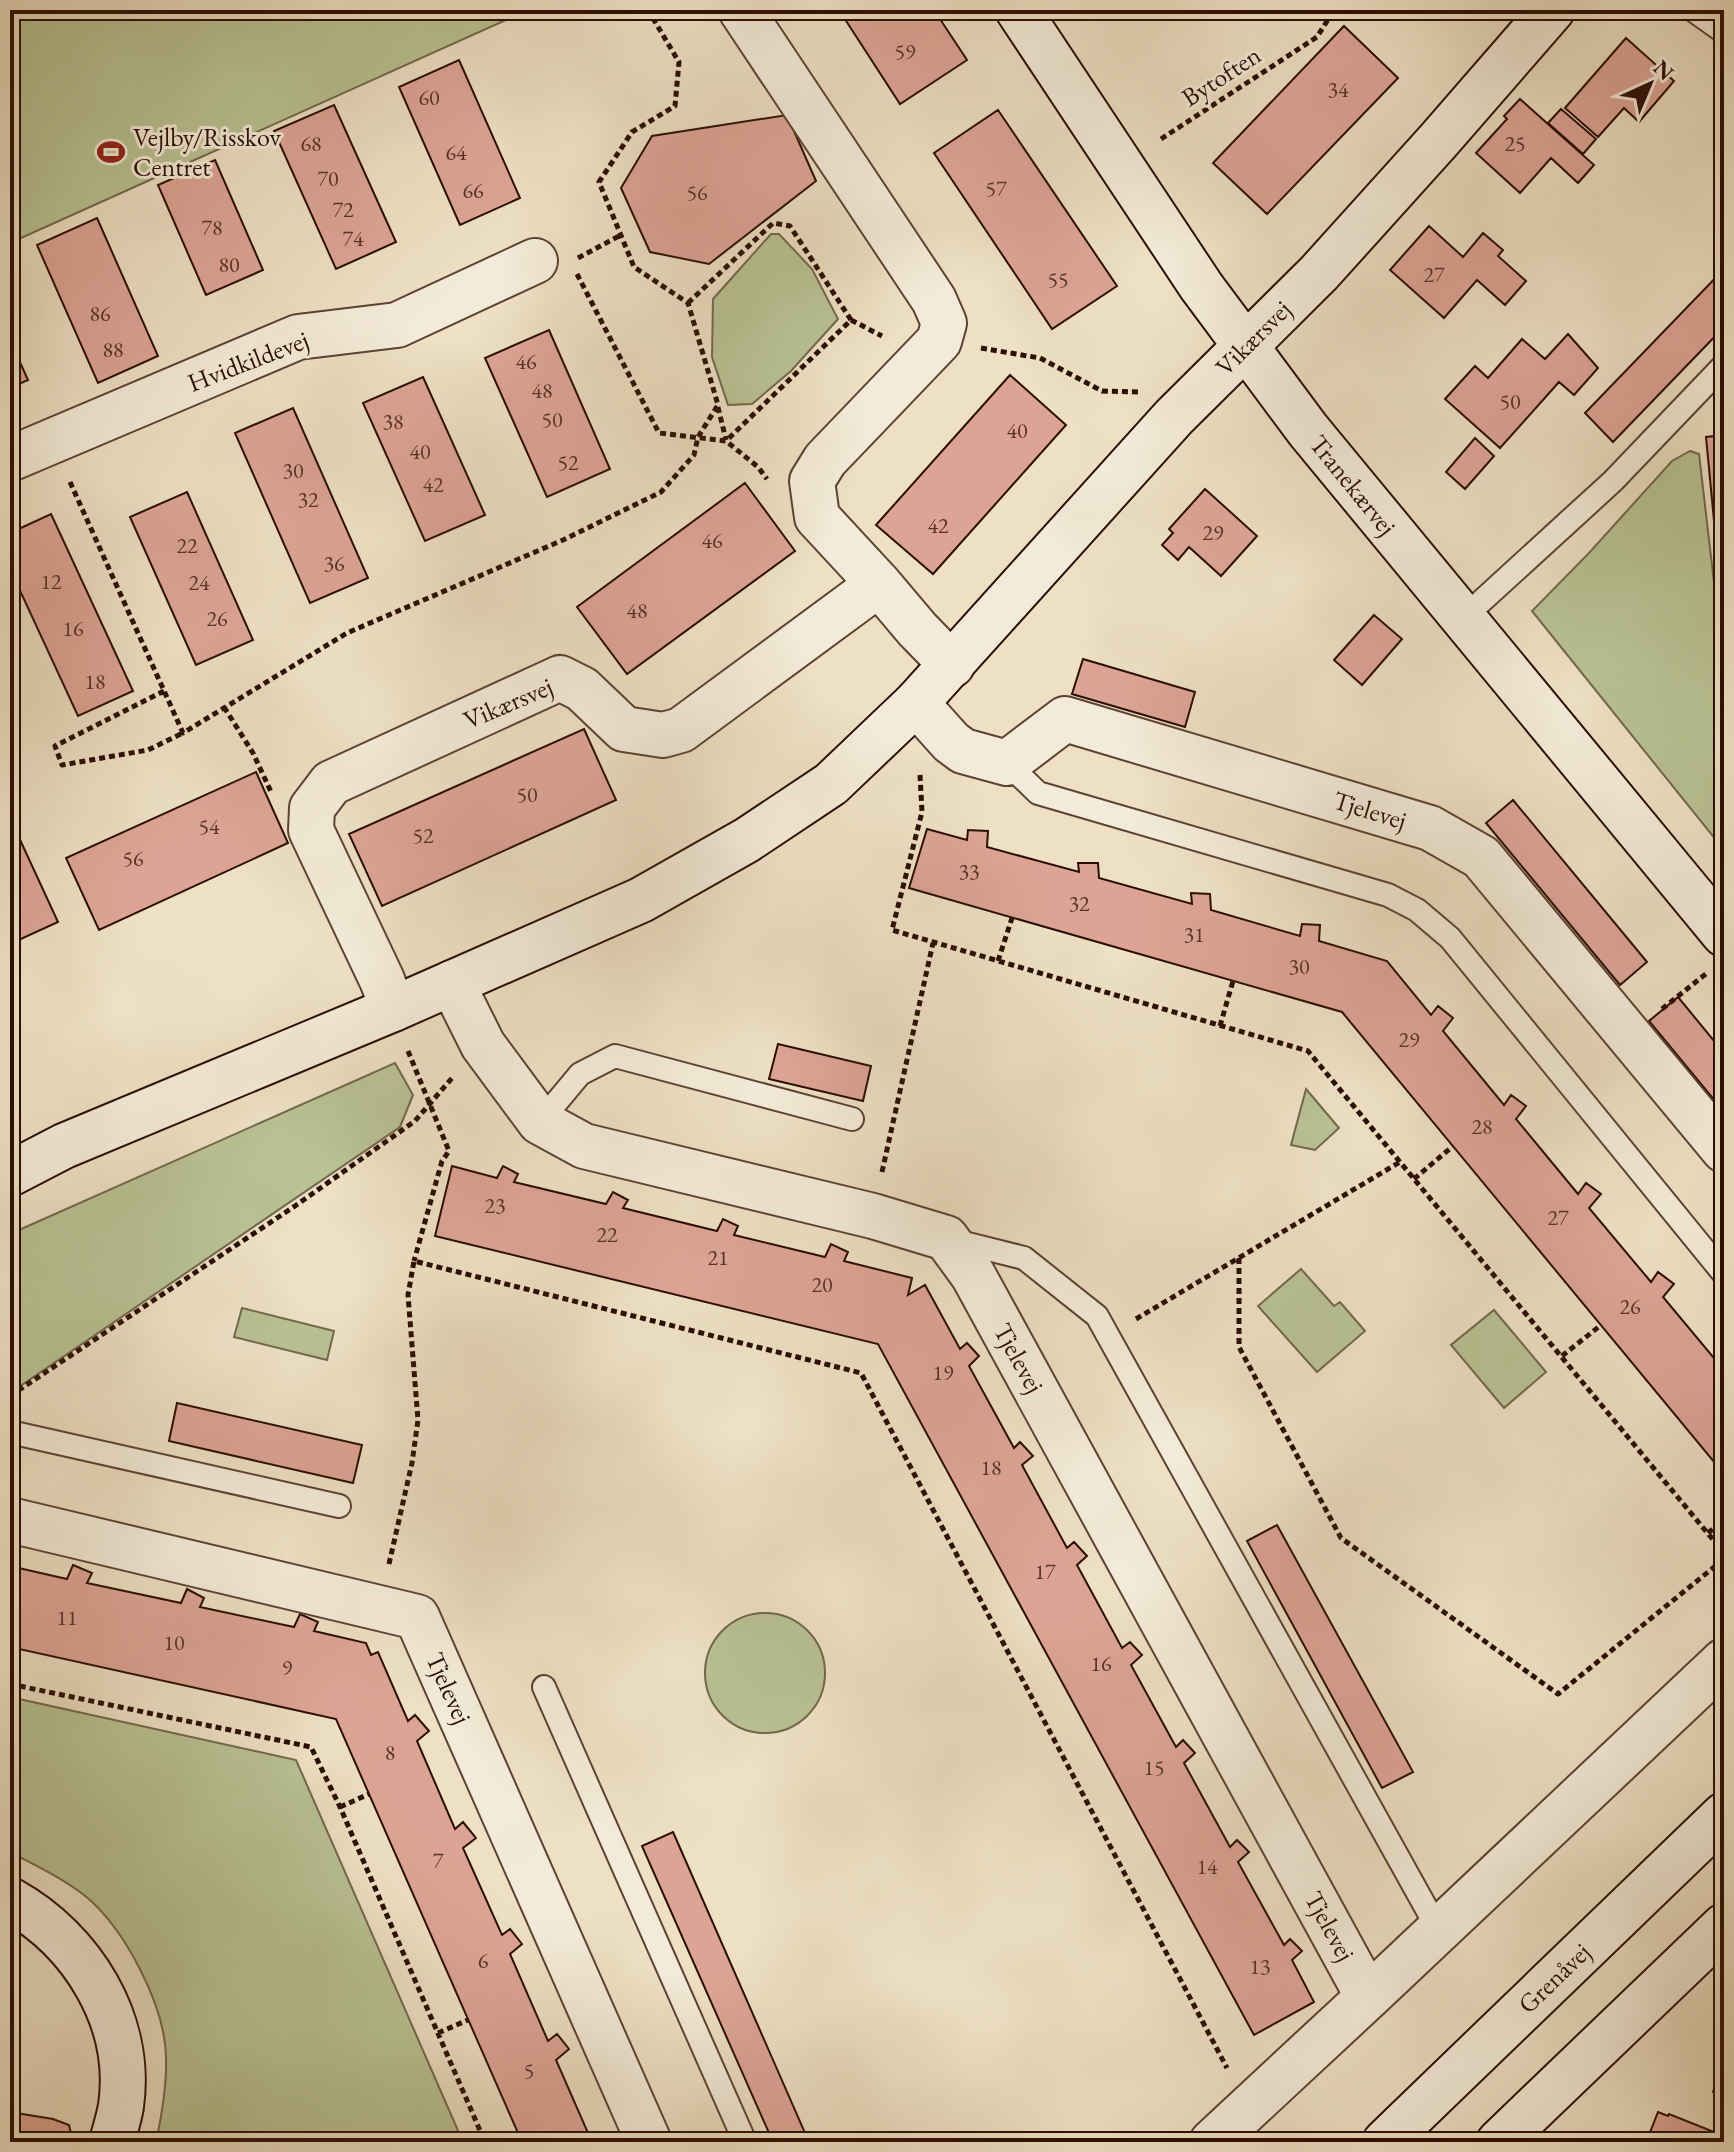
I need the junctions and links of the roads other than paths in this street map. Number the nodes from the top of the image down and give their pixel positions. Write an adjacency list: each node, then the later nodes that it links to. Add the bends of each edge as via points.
1 (741, 10): 10 (street, via 934,300 944,323 939,341 825,460 812,481 817,517)
2 (1018, 10): 7 (street, Tranekærvej)
3 (1552, 10): 7 (street, Vikærsvej, via 1319,273)
4 (1693, 10): 5 (lane)
5 (1724, 32)
6 (535, 261): 9 (street, Hvidkildevej, via 397,325 298,337)
7 (1246, 346): 11 (street, Tranekærvej); 12 (street, Vikærsvej, via 1174,417)
8 (1724, 365): 11 (lane, via 1613,481)
9 (10, 459)
10 (879, 584): 12 (street); 17 (street, Vikærsvej, via 681,730 663,735 624,729 582,689 560,678 331,783 312,808 311,830)
11 (1462, 619): 15 (street, Tranekærvej)
12 (952, 665): 13 (street, Vikærsvej)
13 (902, 717): 14 (street, via 963,751); 16 (street, Vikærsvej, via 831,784 747,840 641,900)
14 (1007, 763): 20 (street, Tjelevej, via 1065,719 1430,828 1481,857); 23 (lane, via 1038,793 1388,895 1417,910 1450,938)
15 (1718, 952)
16 (452, 983): 17 (street, Vikærsvej); 19 (street, via 483,1045)
17 (393, 1009): 21 (street, Vikærsvej, via 64,1146)
18 (852, 1119): 19 (lane, via 615,1056 580,1074)
19 (540, 1122): 22 (street, via 584,1146)
20 (1724, 1150)
21 (10, 1174)
22 (946, 1238): 32 (lane, via 1024,1258 1097,1316); 33 (street, Tjelevej, via 973,1275)
23 (1724, 1274)
24 (10, 1432): 25 (lane)
25 (339, 1506)
26 (10, 1520): 35 (street, Tjelevej, via 417,1617)
27 (1724, 1661): 32 (street, Tjelevej)
28 (544, 1687): 36 (lane)
29 (1724, 1815): 38 (street, Grenåvej)
30 (10, 1900): 34 (street, via 67,1942 93,1978 112,2018 121,2060 121,2104)
31 (1724, 1926): 39 (street)
32 (1439, 1931): 33 (street, Tjelevej)
33 (1368, 1997): 37 (street, Tjelevej)
34 (112, 2142)
35 (649, 2142)
36 (745, 2142)
37 (1212, 2142)
38 (1385, 2142)
39 (1499, 2142)

